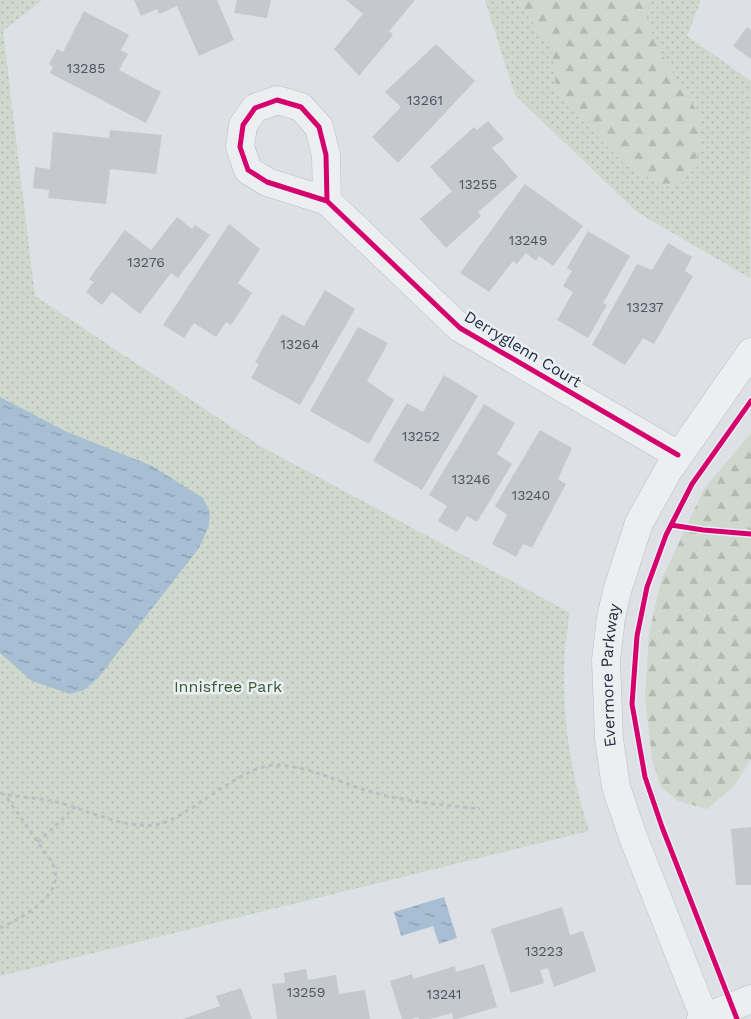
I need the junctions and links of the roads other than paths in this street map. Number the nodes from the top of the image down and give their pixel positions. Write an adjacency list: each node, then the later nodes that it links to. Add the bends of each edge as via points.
1 (327, 201): 3 (street, Derryglenn Court, via 460,328)
2 (751, 352): 3 (street, Evermore Parkway)
3 (678, 455): 5 (street, Evermore Parkway, via 639,523 617,591 606,660 607,710 616,787)
4 (751, 999): 5 (street)
5 (703, 1019)

